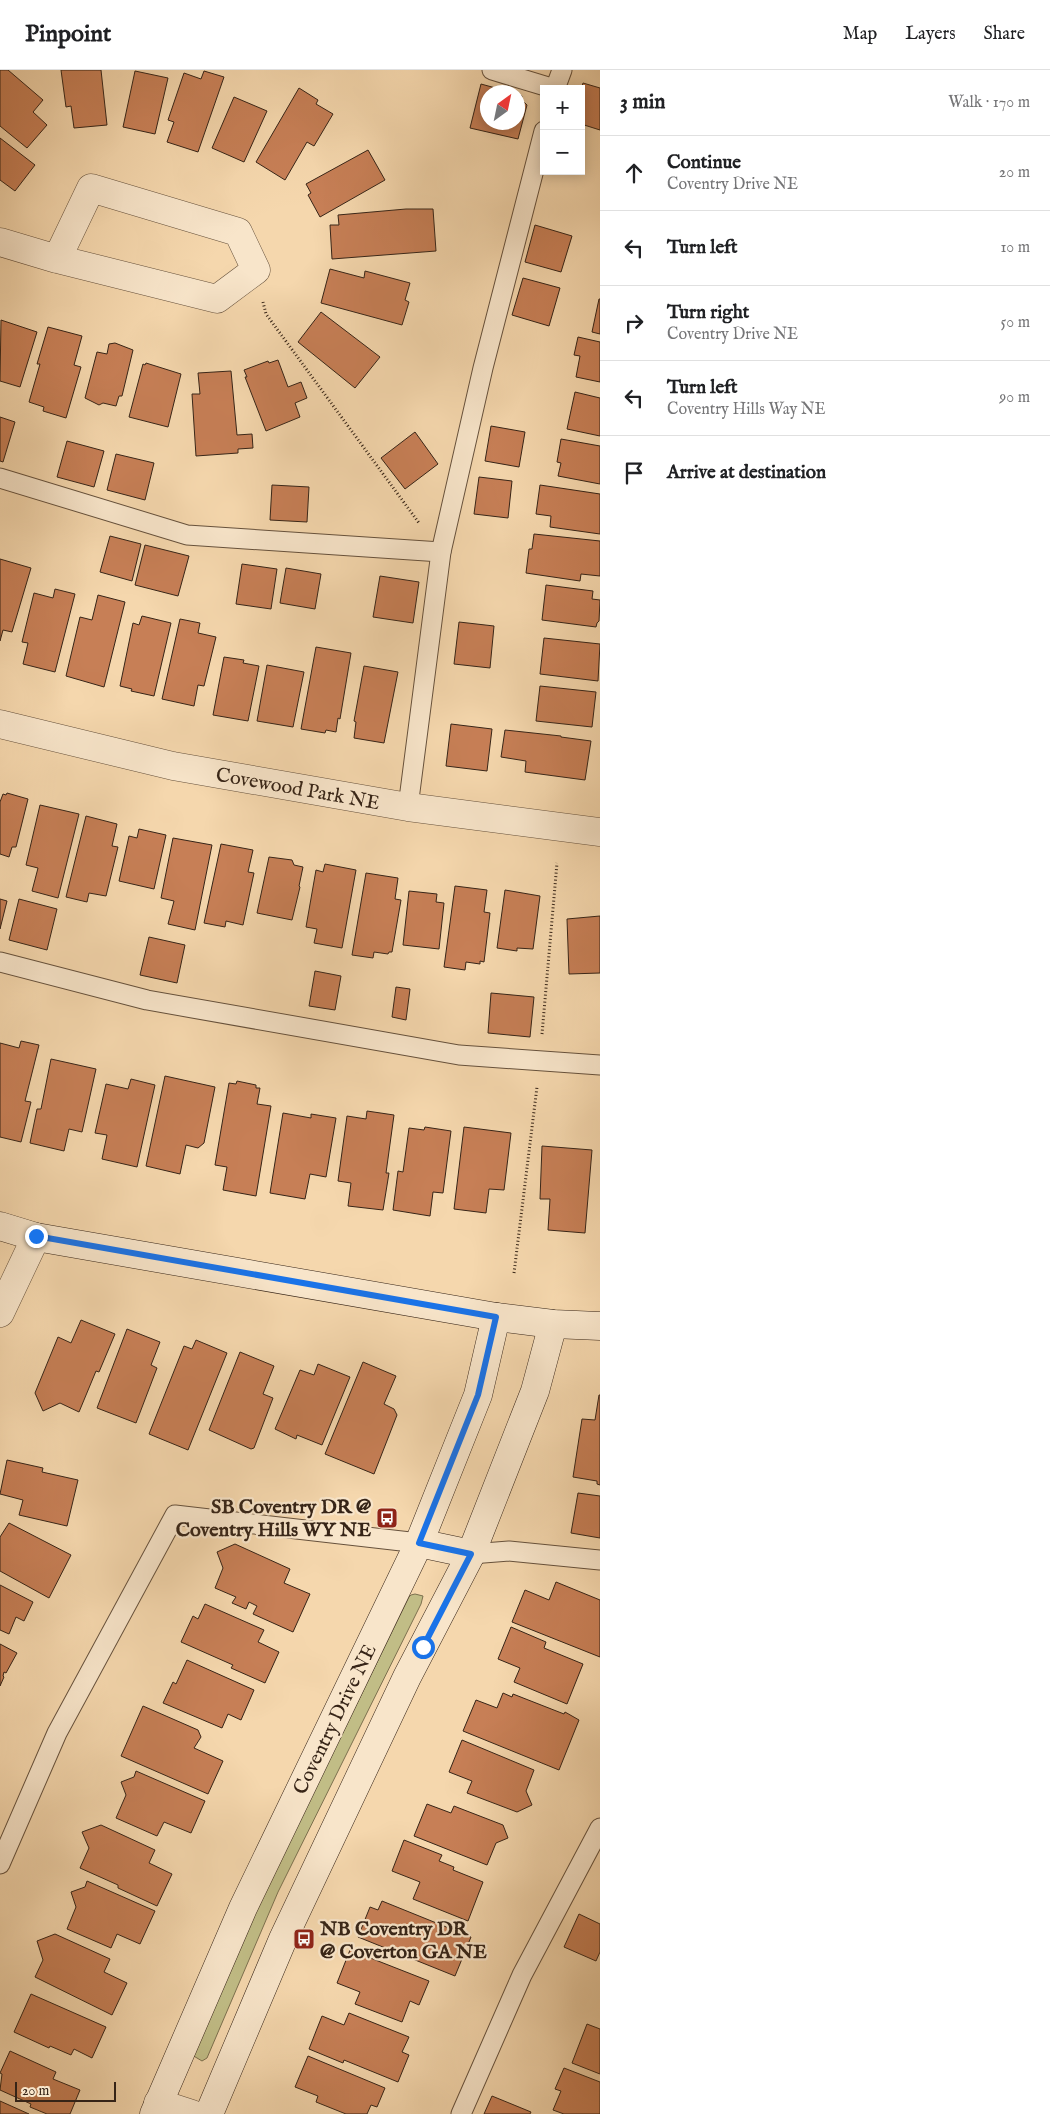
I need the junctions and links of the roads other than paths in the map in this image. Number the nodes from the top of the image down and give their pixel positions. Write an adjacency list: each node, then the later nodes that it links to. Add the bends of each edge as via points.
1 (492, 70): 3 (lane)
2 (562, 70): 4 (lane)
3 (542, 85)
4 (556, 85)
5 (540, 147): 9 (lane, via 483,368)
6 (0, 242): 7 (street)
7 (57, 259): 7 (street, via 91,188 238,232 256,270 217,299)
8 (0, 478): 9 (lane, via 186,535)
9 (441, 552): 11 (lane)
10 (0, 724): 11 (street, Covewood Park NE, via 174,766)
11 (408, 808): 12 (street, Covewood Park NE)
12 (600, 832)
13 (0, 962): 14 (lane, via 147,1000 459,1054)
14 (600, 1065)
15 (0, 1226): 16 (street)
16 (36, 1236): 17 (street); 18 (street)
17 (0, 1313)
18 (496, 1317): 19 (street); 21 (street, Coventry Drive NE, via 478,1395)
19 (553, 1324): 20 (street); 22 (street, via 535,1391)
20 (600, 1326)
21 (419, 1543): 22 (street); 25 (lane, via 174,1515 57,1733); 26 (street, Coventry Drive NE, via 243,1908)
22 (471, 1554): 23 (lane, via 509,1551); 28 (street, via 407,1678 283,1939)
23 (600, 1560)
24 (600, 1828): 29 (lane, via 522,1975)
25 (0, 1864)
26 (156, 2109): 27 (street)
27 (192, 2114)
28 (209, 2114)
29 (461, 2114)

